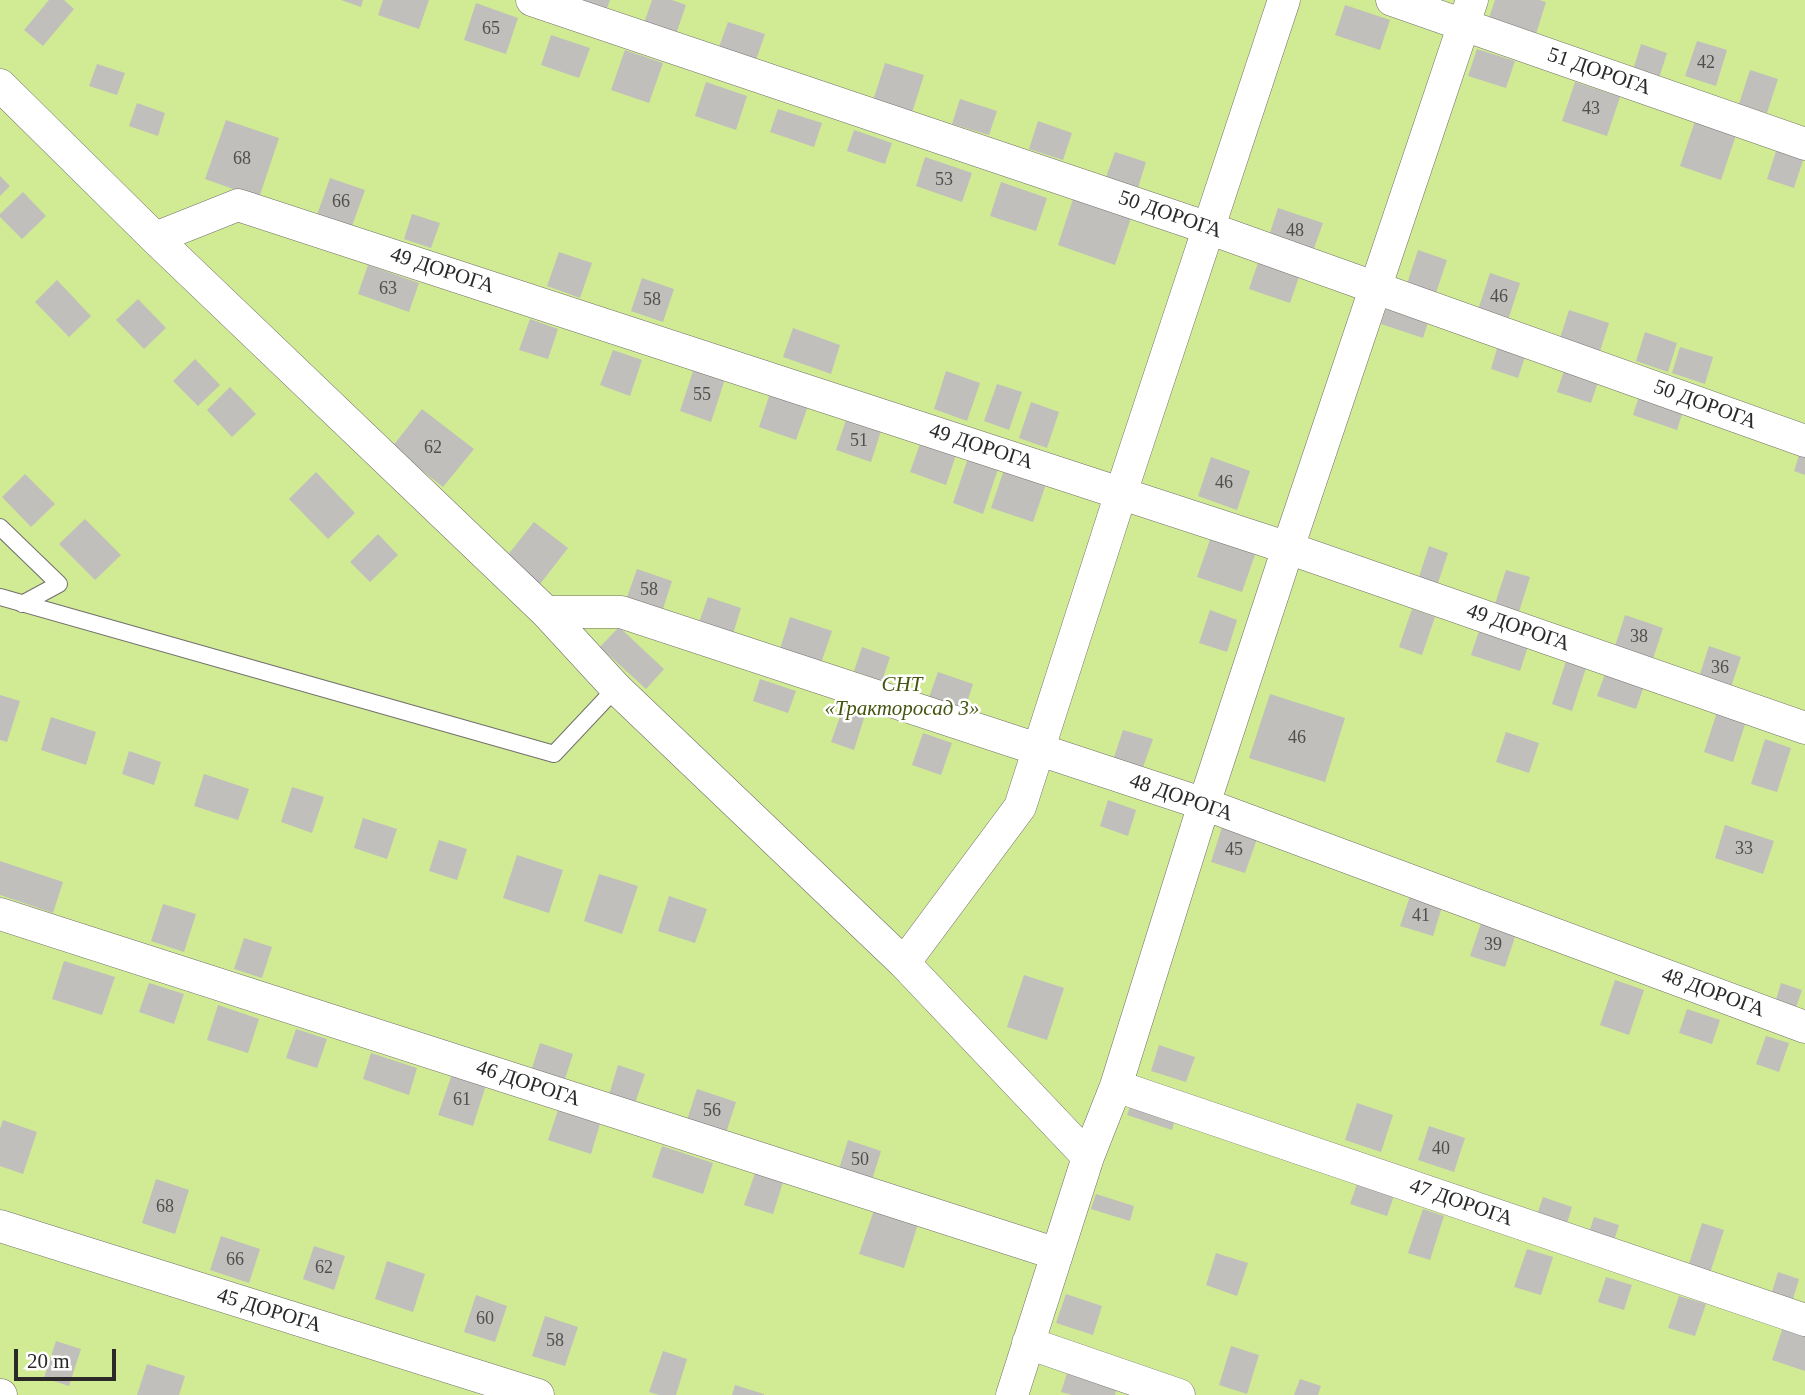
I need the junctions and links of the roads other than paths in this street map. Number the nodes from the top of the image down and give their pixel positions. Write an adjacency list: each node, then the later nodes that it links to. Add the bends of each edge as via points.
1 (532, 0): 7 (street, 50 ДОРОГА)
2 (1284, 0): 7 (street)
3 (1392, 0): 4 (street, 51 ДОРОГА)
4 (1468, 12): 6 (street, 51 ДОРОГА); 9 (street)
5 (0, 85): 8 (street)
6 (1805, 144)
7 (1208, 228): 9 (street, 50 ДОРОГА); 11 (street)
8 (155, 238): 11 (street, 49 ДОРОГА, via 237,205); 16 (street)
9 (1374, 287): 10 (street, 50 ДОРОГА); 13 (street)
10 (1805, 441)
11 (1121, 493): 13 (street, 49 ДОРОГА); 19 (street)
12 (0, 527): 15 (lane, via 59,584)
13 (1288, 548): 18 (street, 49 ДОРОГА); 20 (street)
14 (0, 597): 15 (lane)
15 (22, 604): 17 (lane, via 554,754)
16 (546, 612): 17 (street); 19 (street, 48 ДОРОГА, via 621,612)
17 (616, 688): 22 (street)
18 (1805, 728)
19 (1037, 750): 20 (street, 48 ДОРОГА); 22 (street, via 1020,807)
20 (1204, 804): 23 (street, 48 ДОРОГА); 24 (street)
21 (0, 914): 27 (street, 46 ДОРОГА)
22 (904, 963): 25 (street)
23 (1805, 1027)
24 (1116, 1086): 25 (street); 28 (street, 47 ДОРОГА)
25 (1088, 1157): 27 (street)
26 (0, 1226): 30 (street, 45 ДОРОГА)
27 (1057, 1254): 29 (street)
28 (1805, 1320)
29 (1028, 1343): 31 (street); 32 (street)
30 (538, 1395)
31 (1012, 1395)
32 (1179, 1395)

